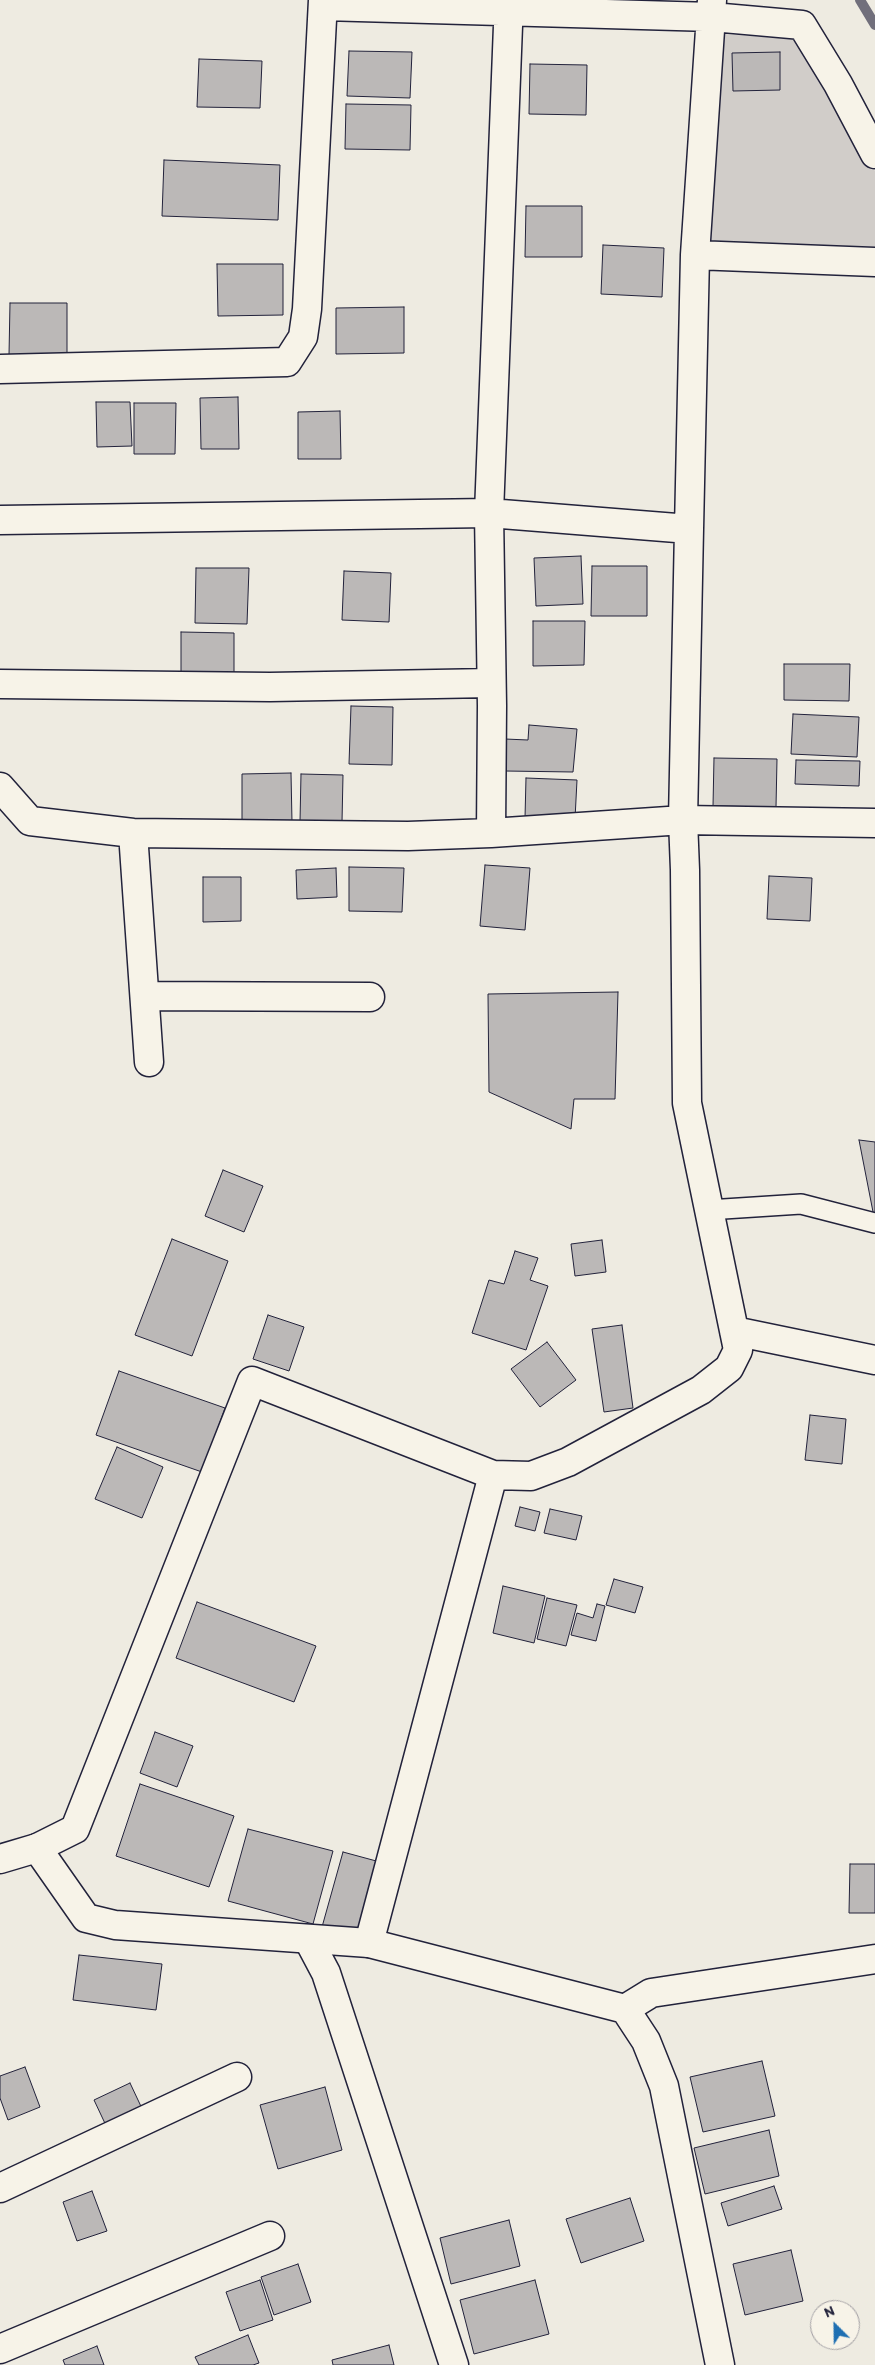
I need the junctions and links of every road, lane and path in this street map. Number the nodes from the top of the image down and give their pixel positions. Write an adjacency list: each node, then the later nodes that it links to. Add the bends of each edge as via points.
1 (323, 3): 2 (street); 7 (street, via 307,308 303,337 287,362)
2 (509, 6): 3 (street); 8 (street)
3 (712, 9): 4 (street, via 802,25); 5 (street)
4 (875, 154)
5 (695, 255): 6 (street); 10 (street)
6 (875, 262)
7 (0, 369)
8 (489, 513): 9 (street); 10 (street); 11 (street)
9 (0, 520)
10 (689, 529): 14 (street)
11 (491, 682): 12 (street, via 270,687); 17 (street)
12 (0, 684)
13 (0, 787): 16 (street, via 30,821)
14 (683, 820): 15 (street); 17 (street); 21 (street, via 687,1103)
15 (875, 823)
16 (133, 833): 17 (street); 18 (street)
17 (491, 834)
18 (145, 996): 19 (street); 20 (street)
19 (370, 997)
20 (149, 1062)
21 (708, 1210): 22 (lane, via 801,1204); 23 (street)
22 (875, 1223)
23 (734, 1330): 24 (street); 25 (street, via 738,1350 729,1368 701,1390 568,1462 532,1476)
24 (875, 1360)
25 (493, 1475): 26 (street, via 252,1380 75,1829); 29 (street)
26 (37, 1848): 27 (street); 28 (street, via 86,1918 115,1924)
27 (0, 1859)
28 (308, 1939): 29 (street); 36 (street, via 326,1973)
29 (370, 1943): 31 (street)
30 (875, 1959): 31 (street, via 651,1993)
31 (625, 2009): 37 (street, via 646,2041 664,2086)
32 (237, 2077): 33 (street)
33 (0, 2188)
34 (270, 2236): 35 (street)
35 (0, 2349)
36 (454, 2365)
37 (720, 2365)

